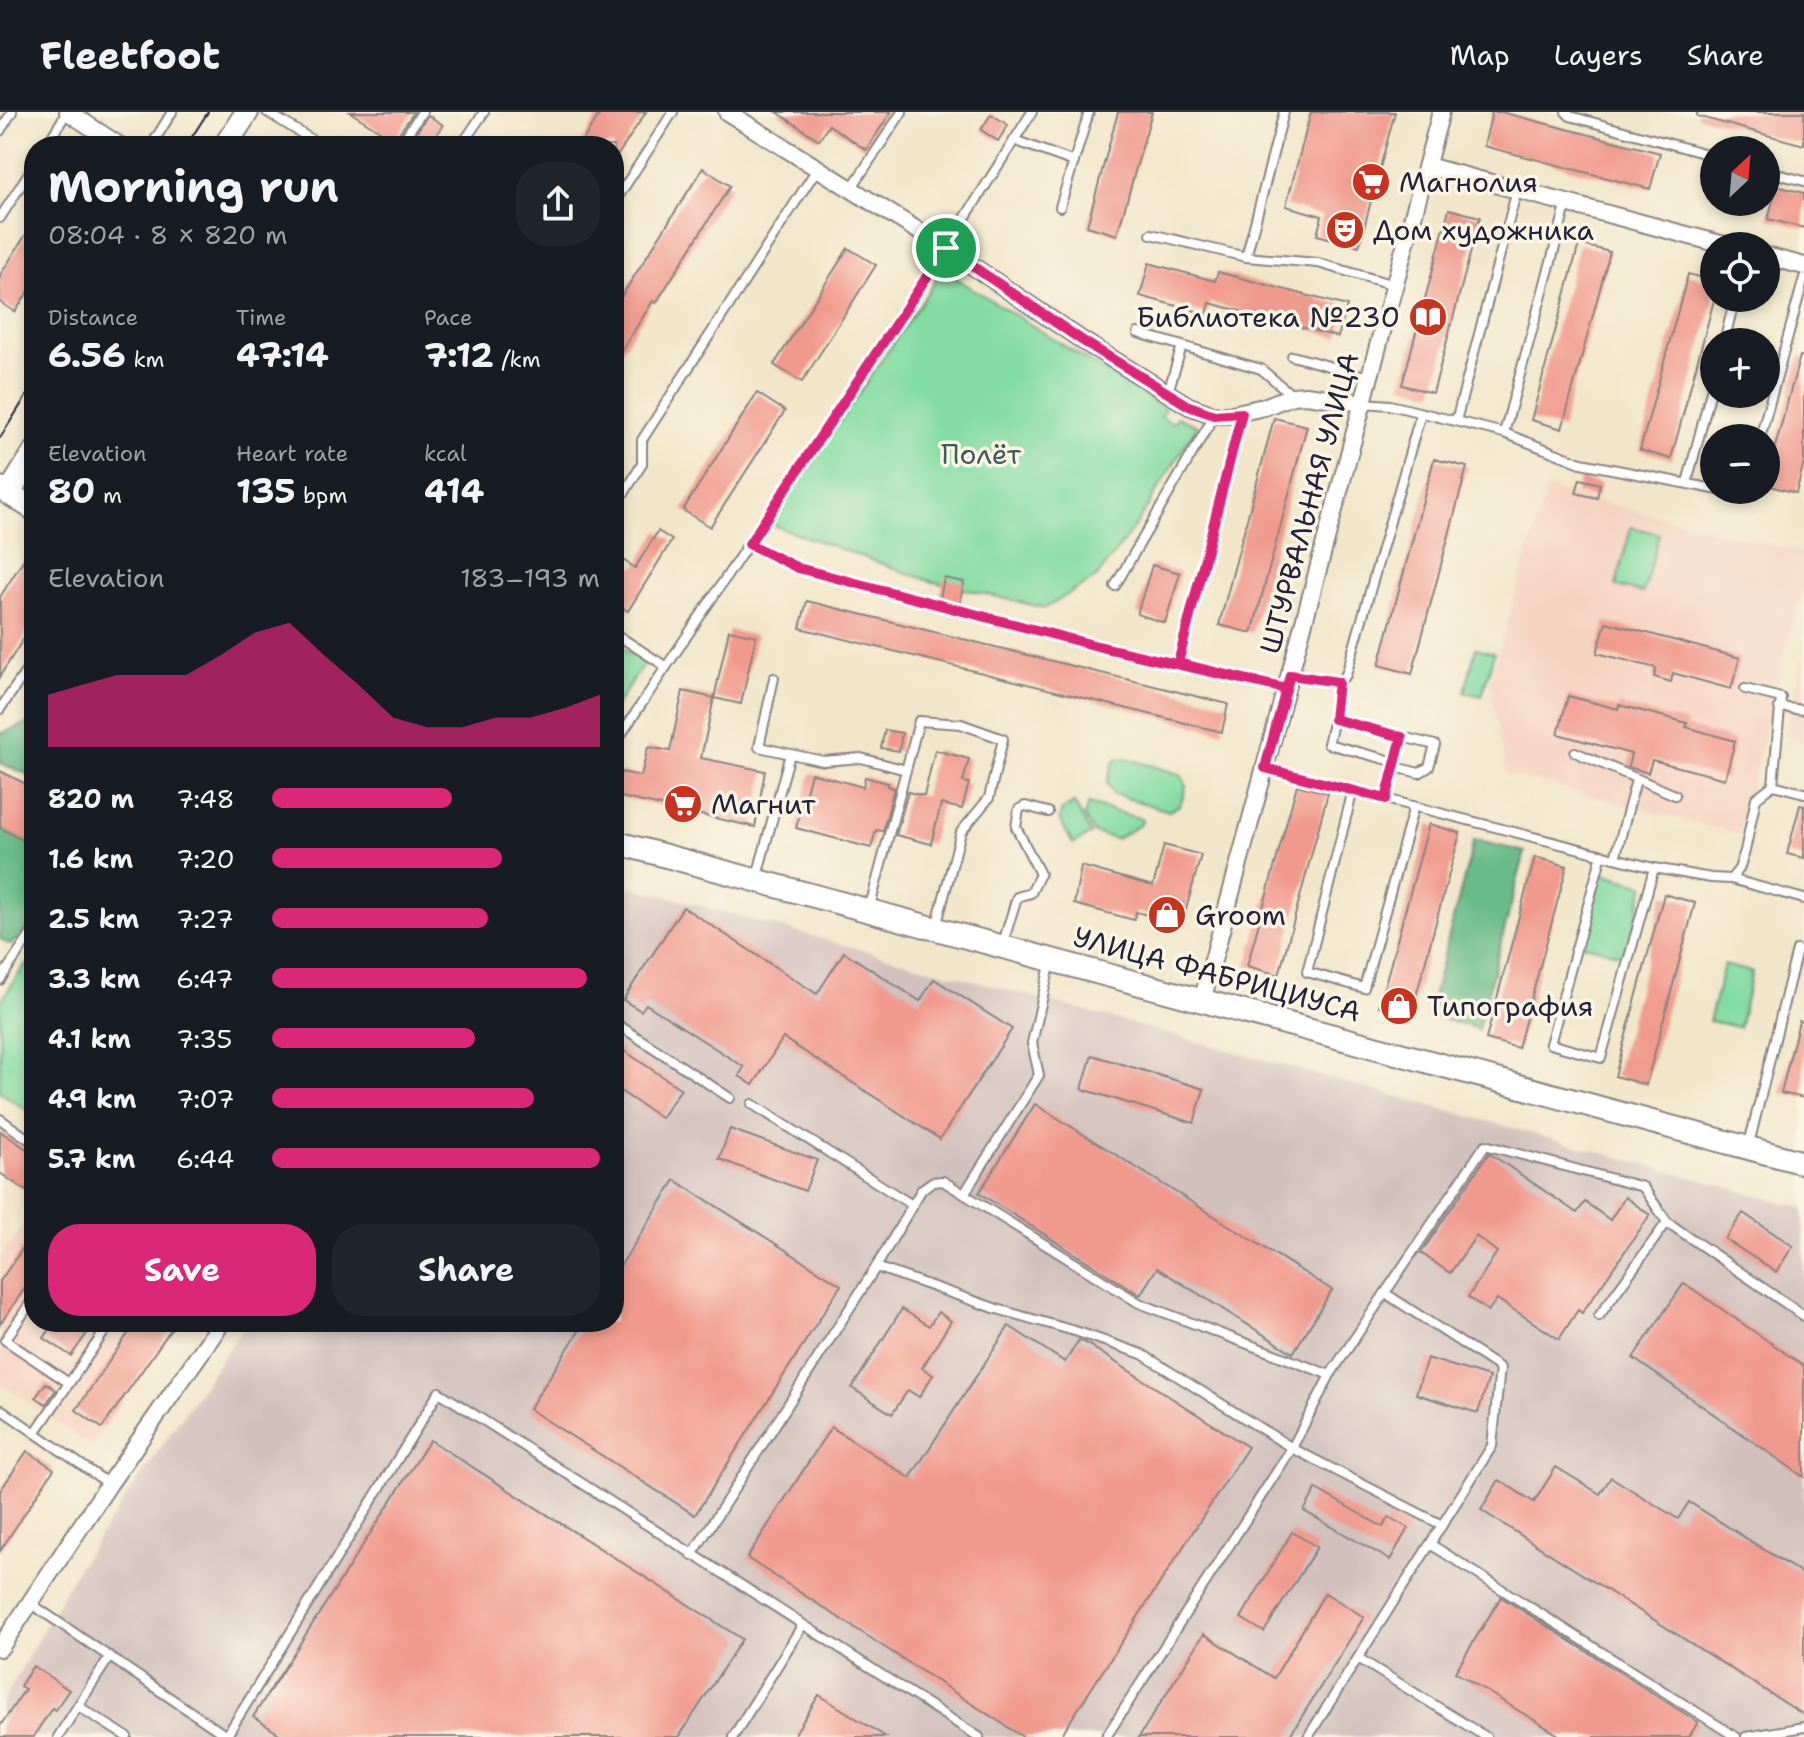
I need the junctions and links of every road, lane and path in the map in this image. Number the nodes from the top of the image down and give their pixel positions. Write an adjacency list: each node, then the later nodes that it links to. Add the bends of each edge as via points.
1 (12, 112): 16 (lane)
2 (68, 112): 17 (lane); 18 (street)
3 (172, 112): 19 (lane)
4 (247, 112): 20 (main road)
5 (267, 112): 21 (lane)
6 (422, 112): 22 (lane)
7 (484, 112): 23 (lane)
8 (673, 112): 32 (lane)
9 (727, 112): 28 (street)
10 (902, 112): 33 (lane)
11 (1032, 112): 24 (lane)
12 (1089, 112): 26 (lane)
13 (1284, 112): 41 (lane)
14 (1441, 112): 27 (street, ШТУРВАЛЬНАЯ УЛИЦА)
15 (1566, 112): 25 (lane)
16 (0, 131)
17 (52, 136)
18 (105, 136)
19 (157, 136)
20 (231, 136)
21 (306, 136)
22 (406, 136)
23 (468, 136)
24 (1014, 140): 26 (lane); 40 (lane)
25 (1700, 152)
26 (1074, 162): 36 (lane)
27 (1427, 166): 34 (street); 45 (street, ШТУРВАЛЬНАЯ УЛИЦА)
28 (818, 168): 33 (street); 64 (lane, via 642,440 642,464)
29 (1780, 175): 31 (lane)
30 (24, 181): 37 (lane)
31 (1804, 181)
32 (624, 188)
33 (851, 189): 40 (street)
34 (1517, 190): 35 (street); 57 (lane)
35 (1567, 203): 39 (street); 59 (lane)
36 (1060, 207)
37 (0, 218)
38 (1151, 234): 41 (lane)
39 (1700, 239)
40 (946, 248): 50 (street); 66 (lane)
41 (1246, 257): 45 (lane, via 1318,263)
42 (1780, 260): 43 (street)
43 (1804, 266)
44 (1804, 278): 58 (lane)
45 (1395, 285): 49 (street, ШТУРВАЛЬНАЯ УЛИЦА)
46 (1138, 333): 47 (lane)
47 (1182, 346): 50 (lane); 51 (lane, via 1261,369)
48 (1292, 356): 49 (lane)
49 (1370, 377): 52 (street, ШТУРВАЛЬНАЯ УЛИЦА)
50 (1167, 393): 56 (street)
51 (1292, 396): 52 (street); 54 (street)
52 (1364, 403): 55 (lane); 73 (street, ШТУРВАЛЬНАЯ УЛИЦА)
53 (1706, 408): 61 (lane)
54 (1242, 413): 56 (street); 69 (lane)
55 (1421, 413): 57 (lane); 74 (lane, via 1346,675)
56 (1214, 415): 67 (lane)
57 (1456, 421): 59 (lane)
58 (1764, 424)
59 (1504, 433): 61 (lane, via 1581,463)
60 (24, 465): 63 (main road)
61 (1687, 483): 62 (lane)
62 (1700, 486)
63 (4, 490): 65 (main road)
64 (625, 492)
65 (24, 503)
66 (749, 544): 69 (lane, via 798,568); 70 (lane)
67 (1115, 586)
68 (624, 639): 70 (lane)
69 (1178, 663): 73 (lane)
70 (665, 666): 80 (lane)
71 (24, 676): 77 (lane)
72 (774, 678): 83 (lane, via 759,747)
73 (1288, 682): 74 (lane); 85 (street, ШТУРВАЛЬНАЯ УЛИЦА)
74 (1338, 682): 79 (lane)
75 (1745, 689): 76 (lane, via 1781,698)
76 (1779, 707): 78 (lane); 88 (lane)
77 (0, 709)
78 (1804, 710)
79 (1334, 719): 81 (lane); 84 (lane, via 1328,744)
80 (624, 729)
81 (1402, 737): 84 (lane); 84 (lane, via 1435,745 1429,767 1419,773)
82 (1575, 752): 87 (lane)
83 (790, 754): 86 (lane, via 823,761 861,758); 100 (lane)
84 (1395, 764): 92 (lane)
85 (1265, 768): 89 (lane); 109 (street, ШТУРВАЛЬНАЯ УЛИЦА)
86 (906, 770): 102 (lane); 103 (lane, via 919,721 961,724 1003,739 989,798 961,832)
87 (1636, 780): 91 (lane); 97 (lane)
88 (1773, 785): 90 (lane); 99 (lane, via 1756,798 1745,851)
89 (1353, 790): 92 (lane); 93 (lane, via 1307,972 1364,988)
90 (1804, 793)
91 (1675, 795)
92 (1386, 799): 93 (lane)
93 (1414, 806): 96 (lane)
94 (1048, 812): 105 (lane, via 1019,809 1016,827 1040,874 1031,893 1017,897)
95 (624, 845): 100 (main road, УЛИЦА ФАБРИЦИУСА)
96 (1602, 854): 97 (lane); 98 (lane, via 1550,1044 1601,1058)
97 (1615, 858): 98 (lane)
98 (1654, 868): 99 (lane)
99 (1731, 879): 101 (lane)
100 (756, 880): 102 (main road, УЛИЦА ФАБРИЦИУСА)
101 (1804, 899)
102 (869, 911): 103 (main road, УЛИЦА ФАБРИЦИУСА)
103 (935, 929): 105 (main road, УЛИЦА ФАБРИЦИУСА)
104 (24, 945): 108 (lane)
105 (1002, 947): 107 (main road, УЛИЦА ФАБРИЦИУСА)
106 (1797, 950): 115 (lane)
107 (1052, 960): 109 (main road, УЛИЦА ФАБРИЦИУСА); 117 (lane, via 1032,1043 1039,1075)
108 (0, 980)
109 (1202, 1001): 115 (main road, УЛИЦА ФАБРИЦИУСА)
110 (624, 1029): 111 (lane)
111 (730, 1098)
112 (752, 1104): 118 (lane)
113 (0, 1119): 114 (lane)
114 (24, 1136)
115 (1748, 1148): 116 (main road, УЛИЦА ФАБРИЦИУСА)
116 (1804, 1163)
117 (964, 1194): 118 (lane, via 943,1181 932,1182); 127 (lane, via 1139,1303)
118 (912, 1205): 120 (lane)
119 (1667, 1222): 121 (lane, via 1643,1187 1485,1145); 123 (lane); 124 (lane)
120 (876, 1267): 131 (lane, via 1142,1354); 135 (lane)
121 (1385, 1293): 127 (lane); 133 (lane, via 1500,1368 1492,1446)
122 (24, 1312): 128 (lane, via 5,1340)
123 (1599, 1316)
124 (1804, 1316)
125 (104, 1332): 128 (lane)
126 (215, 1332): 132 (street)
127 (1330, 1375): 131 (lane)
128 (69, 1383): 130 (lane)
129 (1, 1411): 130 (lane)
130 (35, 1433): 132 (lane)
131 (1292, 1448): 133 (lane); 148 (lane)
132 (109, 1484): 136 (street)
133 (1442, 1525): 134 (lane)
134 (1430, 1544): 140 (lane); 151 (lane)
135 (692, 1555): 137 (lane); 145 (lane, via 439,1392)
136 (30, 1603): 138 (street); 139 (lane)
137 (802, 1626): 146 (lane); 147 (lane)
138 (0, 1648)
139 (110, 1656): 141 (lane); 145 (lane)
140 (1358, 1658): 149 (lane); 150 (lane)
141 (78, 1706): 143 (lane); 144 (lane)
142 (1804, 1727): 152 (lane)
143 (58, 1737)
144 (127, 1737)
145 (227, 1737)
146 (733, 1737)
147 (979, 1737)
148 (1106, 1737)
149 (1308, 1737)
150 (1486, 1737)
151 (1736, 1737)
152 (1746, 1737)

